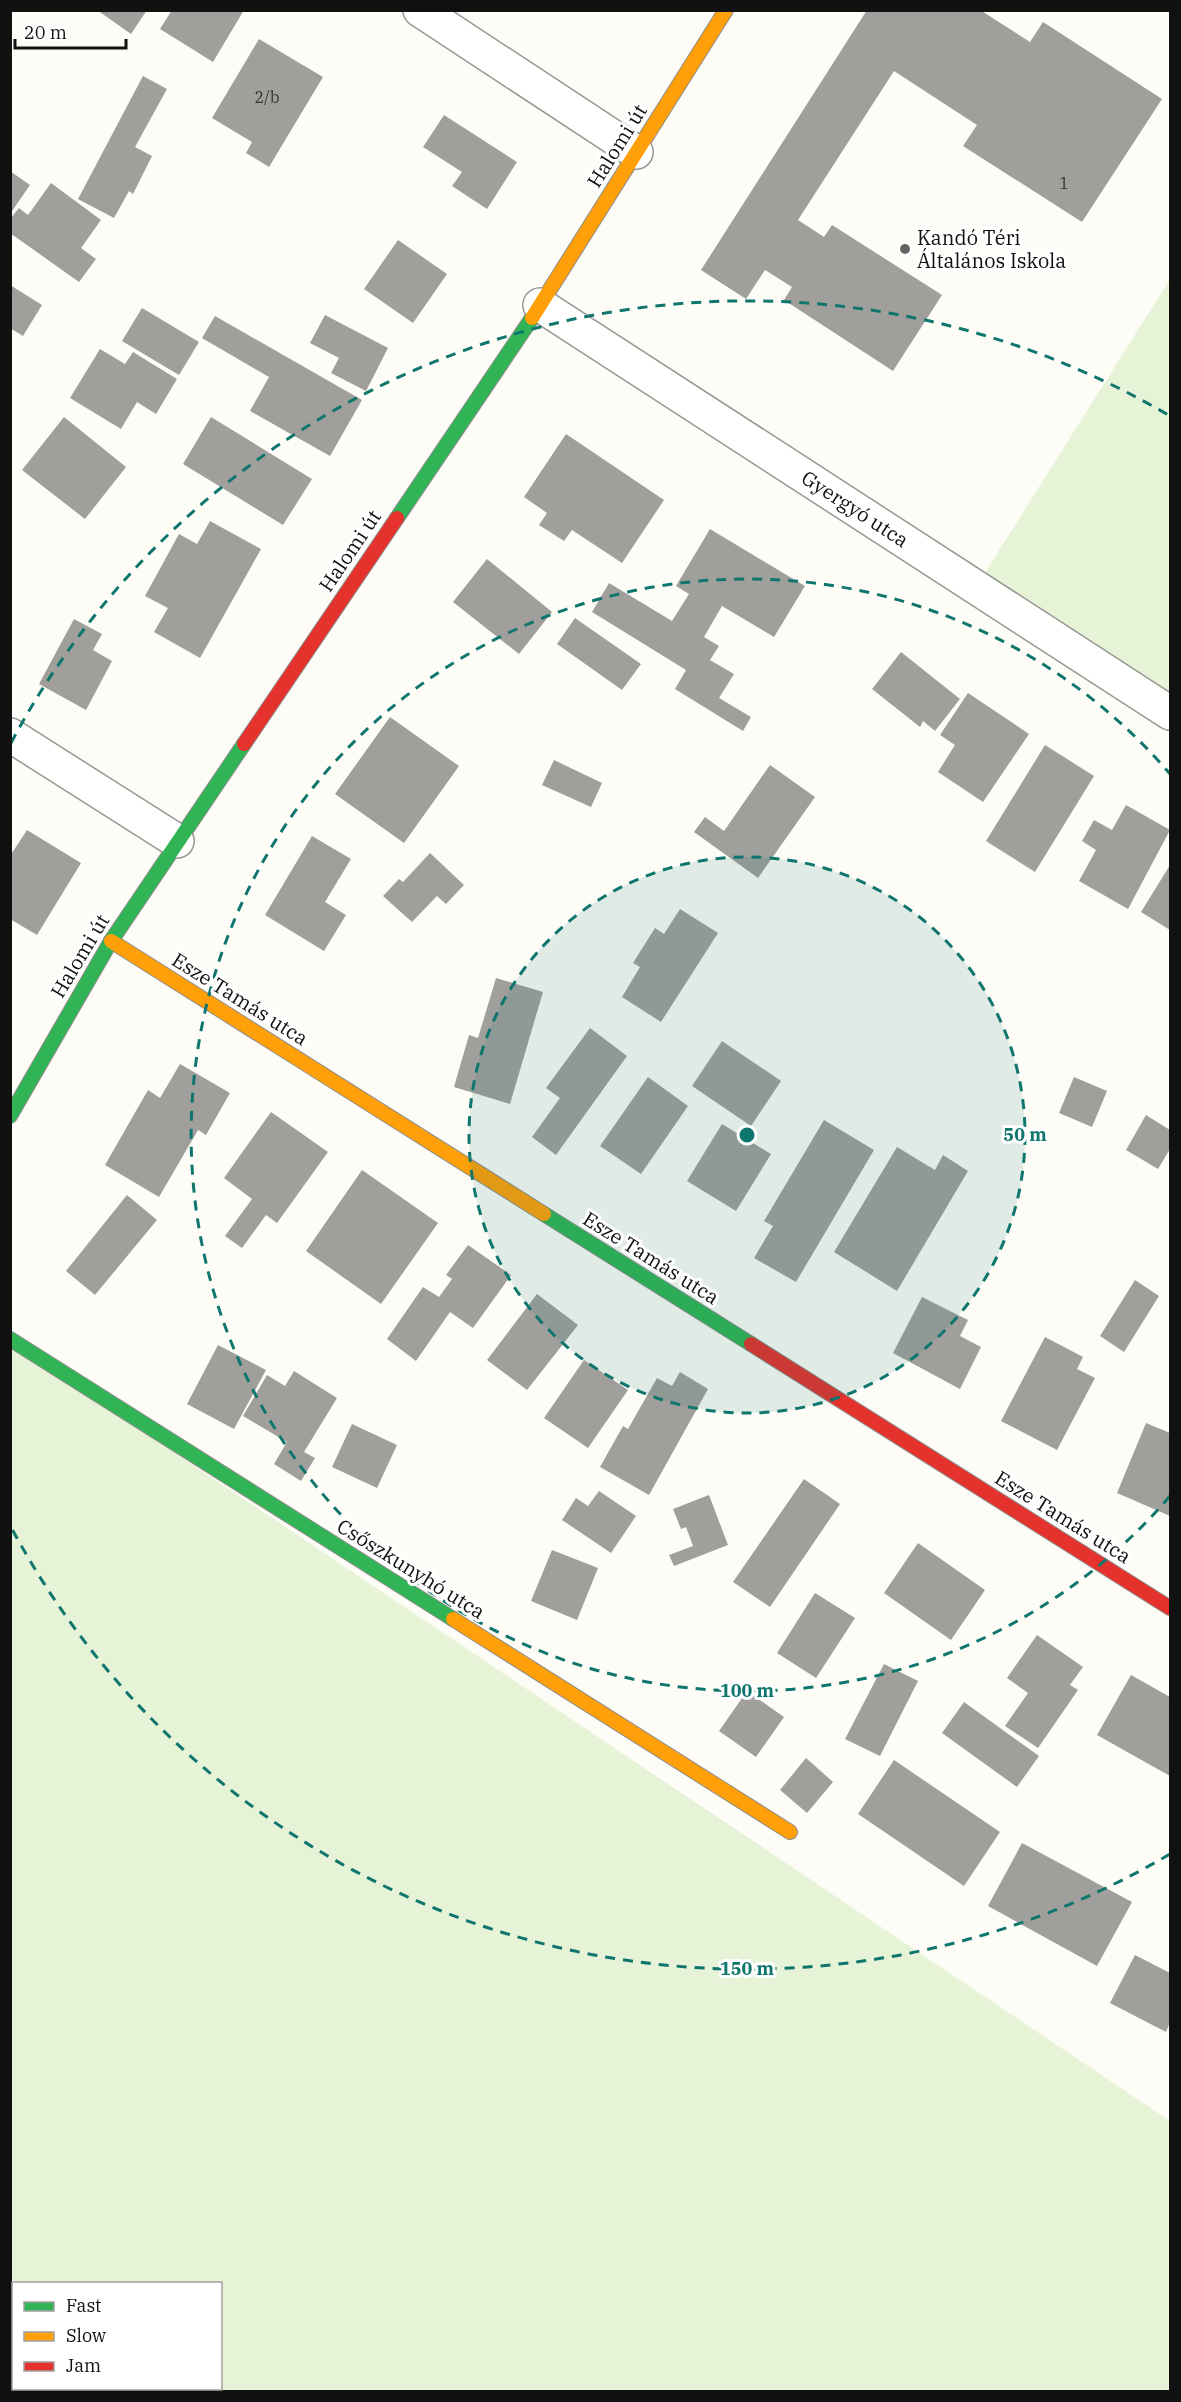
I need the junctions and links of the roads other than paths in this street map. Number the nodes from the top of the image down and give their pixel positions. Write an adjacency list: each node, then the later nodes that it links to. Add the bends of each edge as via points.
1 (420, 10): 3 (street)
2 (726, 10): 3 (street, Halomi út)
3 (636, 152): 4 (street, Halomi út)
4 (540, 305): 5 (street, Gyergyó utca); 7 (street, Halomi út)
5 (1170, 713)
6 (10, 735): 7 (street)
7 (177, 841): 8 (street, Halomi út)
8 (111, 941): 9 (street, Halomi út); 11 (street, Esze Tamás utca)
9 (10, 1116)
10 (10, 1339): 12 (street, Csőszkunyhó utca)
11 (1170, 1608)
12 (790, 1832)

